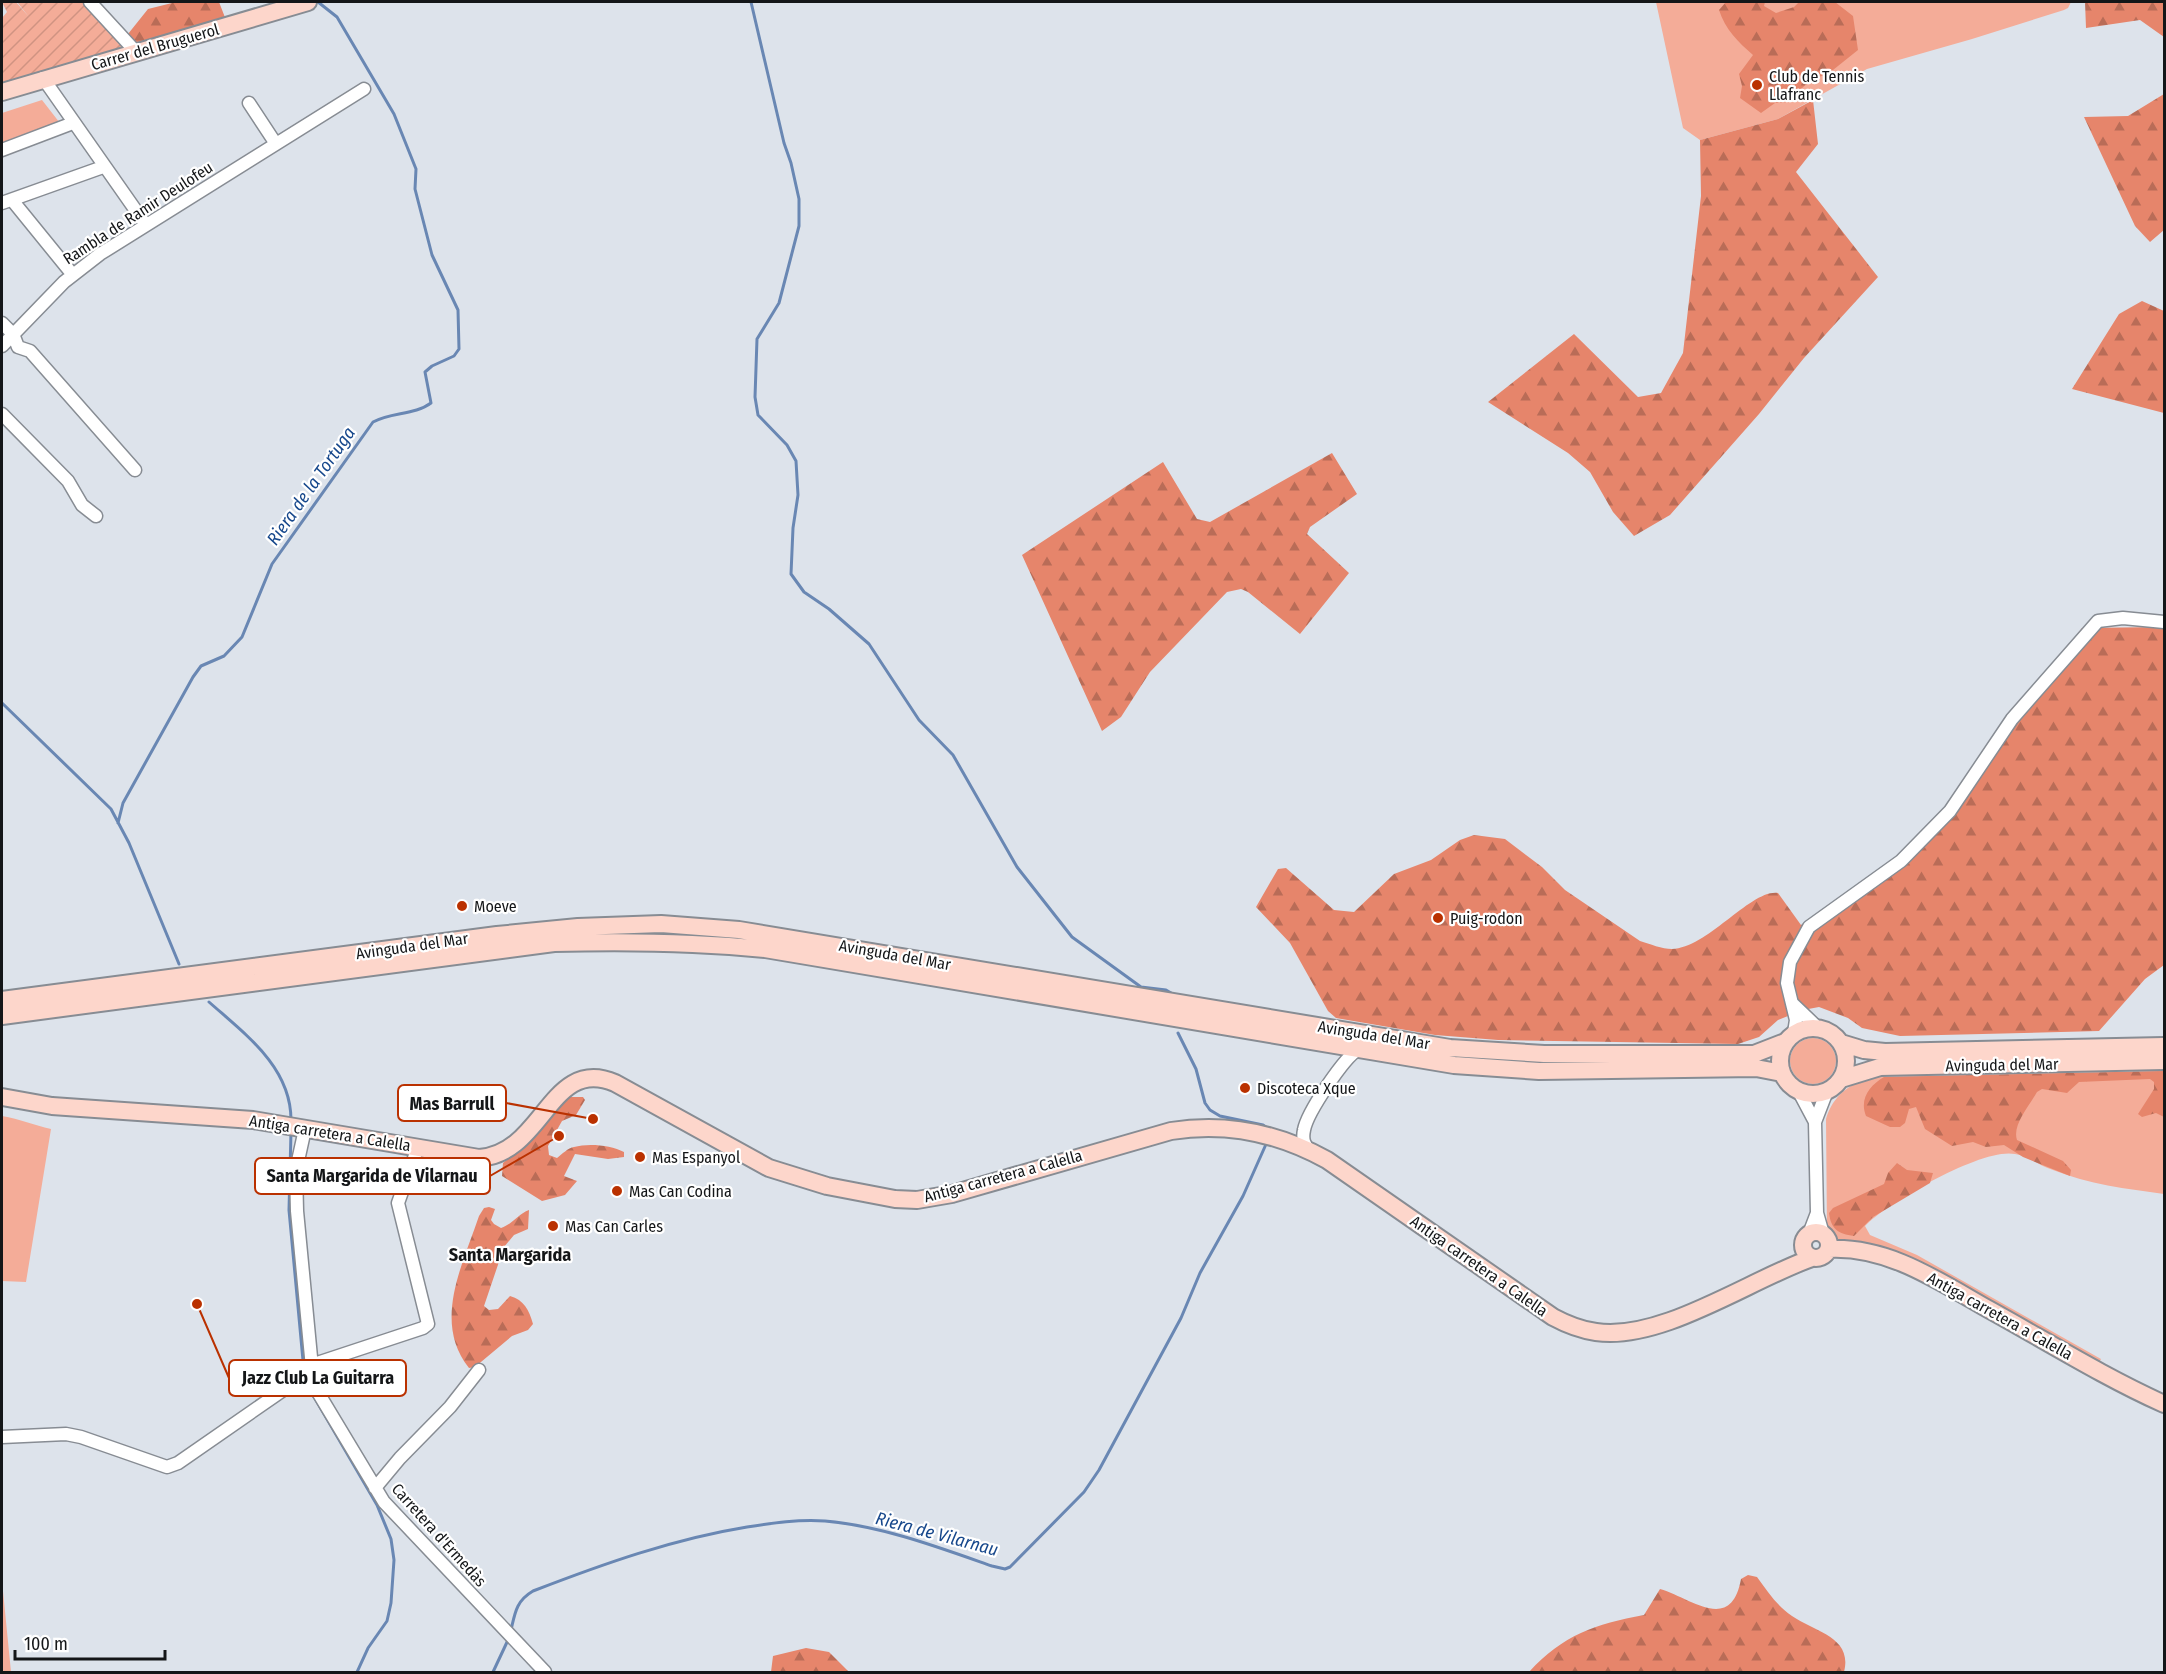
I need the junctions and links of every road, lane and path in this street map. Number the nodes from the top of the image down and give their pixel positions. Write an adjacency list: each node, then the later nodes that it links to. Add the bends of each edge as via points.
1 (90, 2): 3 (street)
2 (308, 2): 3 (main road, Carrer del Bruguerol)
3 (137, 53): 4 (main road, Carrer del Bruguerol)
4 (44, 78): 6 (main road, Carrer del Bruguerol); 8 (street)
5 (364, 89): 9 (street, Rambla de Ramir Deulofeu)
6 (2, 92)
7 (249, 103): 9 (street)
8 (72, 123): 10 (street); 11 (street)
9 (276, 144): 13 (street, Rambla de Ramir Deulofeu)
10 (2, 150)
11 (103, 167): 12 (street); 13 (street)
12 (7, 201): 14 (street)
13 (146, 225): 14 (street, Rambla de Ramir Deulofeu)
14 (73, 275): 16 (street, Rambla de Ramir Deulofeu)
15 (2, 323): 16 (street)
16 (15, 337): 17 (street, Rambla de Ramir Deulofeu); 19 (street, via 18,347 28,350 56,379)
17 (2, 346)
18 (2, 414): 20 (street, via 68,481 82,505)
19 (135, 470)
20 (96, 516)
21 (2164, 622): 23 (street, via 2123,618 2098,621 2012,718 1950,811 1901,861 1809,927 1790,962 1787,983)
22 (2, 1000): 26 (main road, Avinguda del Mar, via 497,935 661,924 791,937 1450,1048 1544,1054 1754,1054)
23 (1793, 1004): 25 (street); 26 (street)
24 (2, 1016): 27 (main road, Avinguda del Mar, via 554,943 620,941 765,949)
25 (1818, 1028): 26 (main road, via 1801,1029); 28 (main road)
26 (1790, 1038): 33 (main road, via 1781,1052)
27 (1321, 1043): 30 (main road, Avinguda del Mar); 32 (street, via 1338,1053)
28 (1841, 1043): 29 (main road, Avinguda del Mar, via 1885,1052); 34 (main road, via 1846,1061)
29 (2164, 1046)
30 (1359, 1049): 32 (street); 33 (main road, Avinguda del Mar, via 1454,1065 1539,1071 1756,1068)
31 (2164, 1061): 34 (main road, Avinguda del Mar, via 1880,1067)
32 (1341, 1066): 40 (street)
33 (1782, 1073): 35 (main road)
34 (1840, 1079): 36 (main road)
35 (1798, 1090): 36 (main road, via 1808,1094); 38 (street)
36 (1827, 1090): 38 (street)
37 (2, 1097): 39 (main road, Antiga carretera a Calella, via 52,1106 229,1118)
38 (1815, 1122): 44 (street)
39 (303, 1128): 42 (main road, Antiga carretera a Calella); 46 (street, Carretera d'Ermedàs, via 296,1170 297,1201)
40 (1304, 1128): 41 (street); 43 (street, via 1303,1142)
41 (1278, 1138): 42 (main road, Antiga carretera a Calella, via 1228,1128 1178,1130 952,1194 896,1199 835,1188 769,1168 615,1083 594,1076 584,1077 565,1089 524,1138 493,1157); 43 (main road, Antiga carretera a Calella)
42 (418, 1147): 46 (street, via 398,1203 428,1324)
43 (1310, 1151): 45 (main road, Antiga carretera a Calella, via 1553,1317 1595,1332 1647,1327)
44 (1820, 1239): 45 (main road, Antiga carretera a Calella, via 1824,1256); 45 (main road, via 1803,1245); 48 (main road, Antiga carretera a Calella, via 1902,1261)
45 (1812, 1258)
46 (312, 1369): 49 (street, via 167,1467 66,1434); 50 (street, Carretera d'Ermedàs, via 319,1394)
47 (479, 1370): 50 (street, via 457,1400)
48 (2164, 1404)
49 (2, 1437)
50 (375, 1488): 51 (street, Carretera d'Ermedàs, via 398,1519)
51 (545, 1672)

